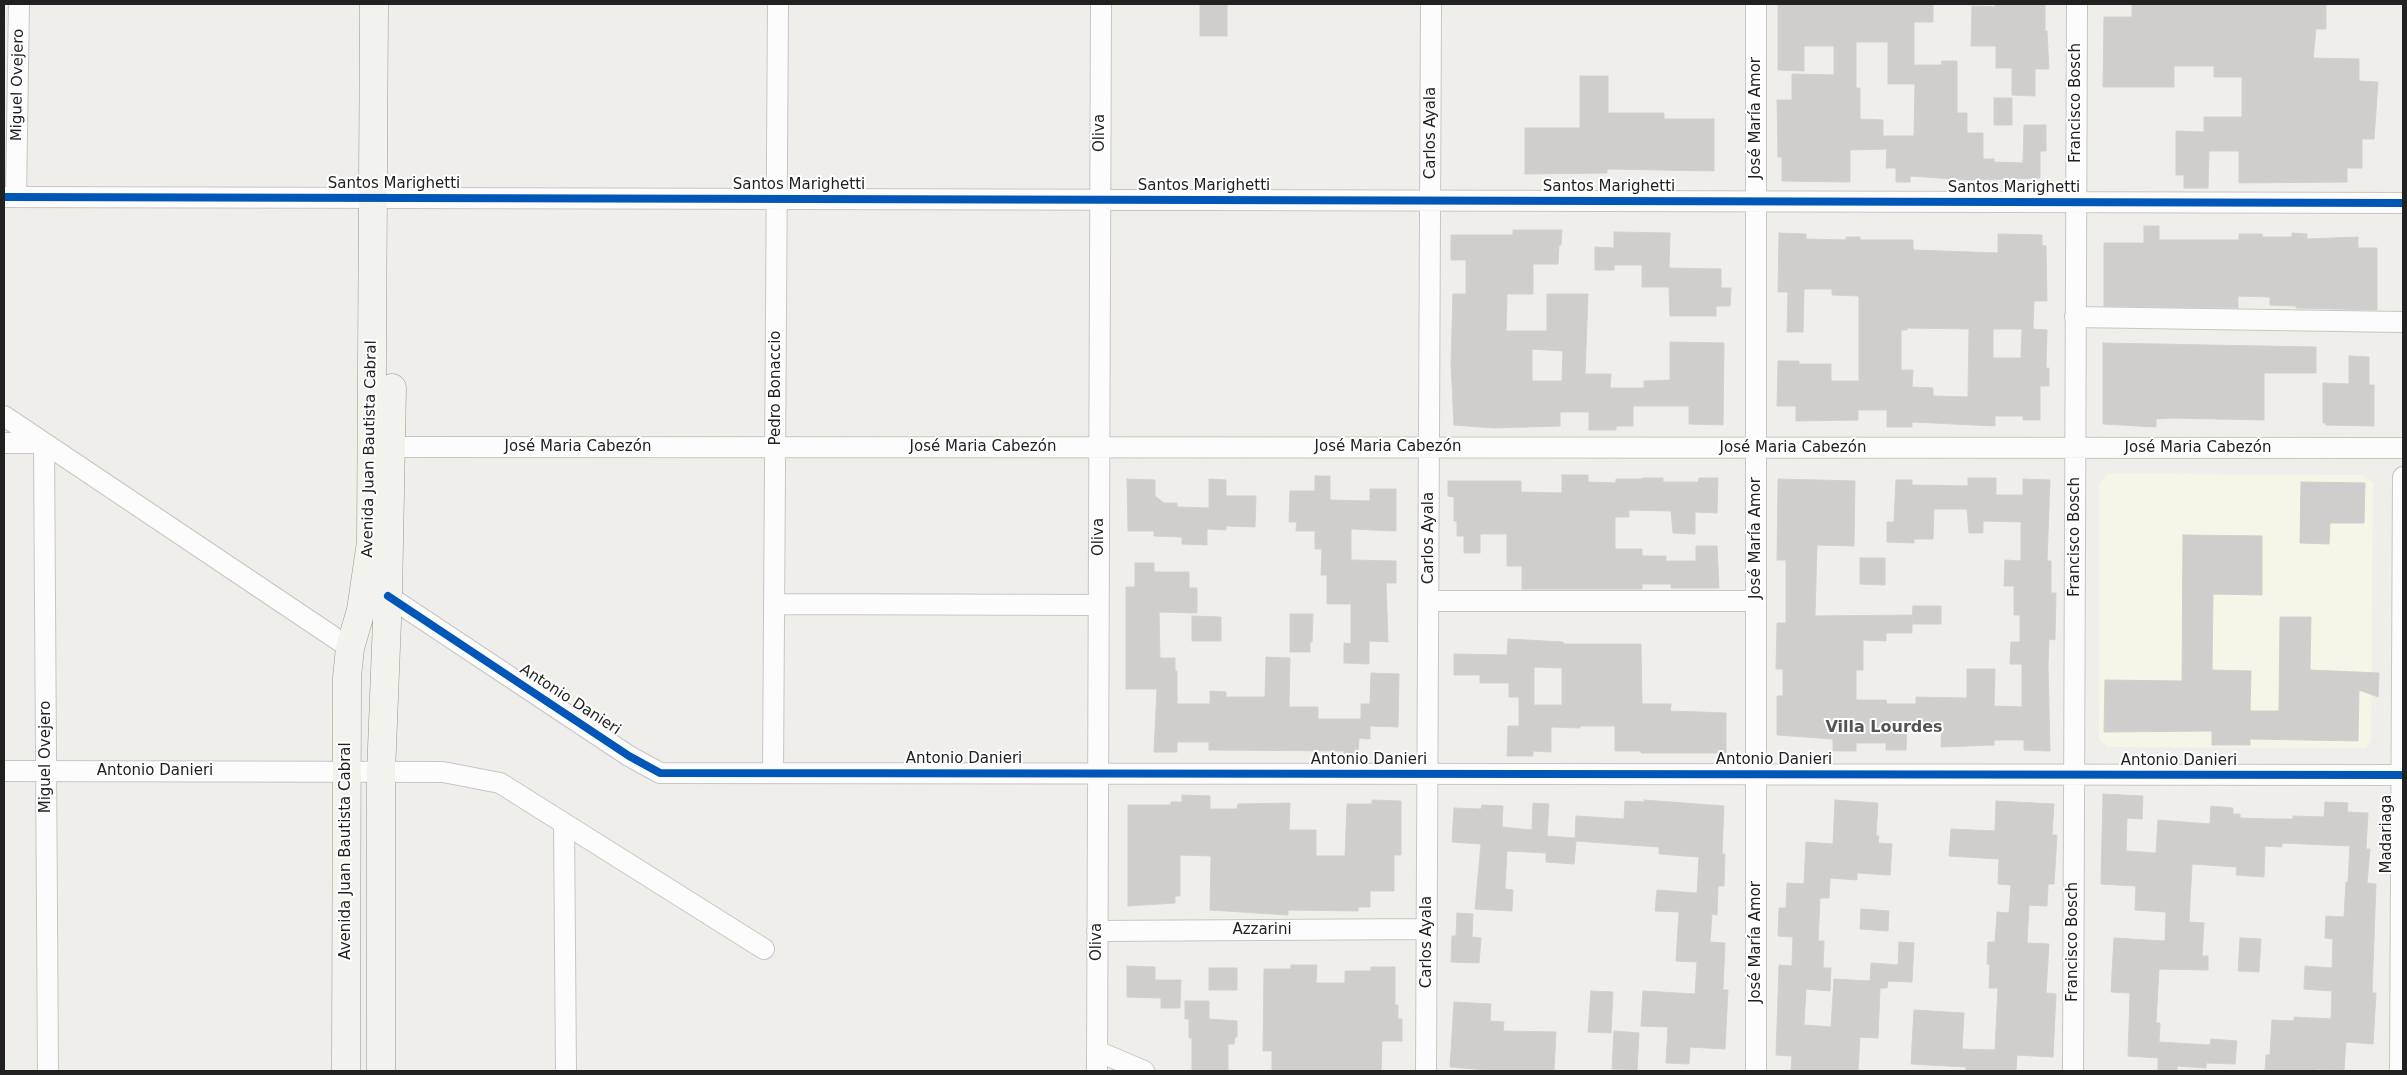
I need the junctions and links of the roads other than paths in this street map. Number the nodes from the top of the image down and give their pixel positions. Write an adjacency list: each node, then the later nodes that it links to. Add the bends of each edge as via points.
1 (19, 4): 9 (street, Miguel Ovejero)
2 (374, 4): 10 (main road, Avenida Juan Bautista Cabral)
3 (392, 4): 10 (main road, Avenida Juan Bautista Cabral)
4 (778, 4): 11 (street, Pedro Bonaccio)
5 (1100, 4): 12 (street, Oliva)
6 (1431, 4): 13 (street, Carlos Ayala)
7 (1756, 4): 14 (street, José María Amor)
8 (2077, 4): 15 (street, Francisco Bosch)
9 (10, 197): 10 (street, Santos Marighetti)
10 (383, 198): 11 (street, Santos Marighetti); 22 (main road, Avenida Juan Bautista Cabral)
11 (777, 199): 12 (street, Santos Marighetti); 23 (street, Pedro Bonaccio)
12 (1100, 200): 13 (street, Santos Marighetti); 24 (street, Oliva)
13 (1430, 200): 14 (street, Santos Marighetti); 25 (street, Carlos Ayala)
14 (1756, 201): 15 (street, Santos Marighetti); 26 (street, José María Amor)
15 (2076, 202): 16 (street, Santos Marighetti); 17 (street, Francisco Bosch)
16 (2403, 203)
17 (2076, 317): 18 (street); 27 (street, Francisco Bosch)
18 (2403, 322)
19 (4, 416): 21 (street)
20 (4, 443): 21 (street)
21 (44, 443): 35 (street); 37 (street, Miguel Ovejero)
22 (382, 447): 23 (street, José Maria Cabezón); 30 (main road, Avenida Juan Bautista Cabral); 35 (main road, Avenida Juan Bautista Cabral, via 372,542 361,610)
23 (776, 447): 24 (street, José Maria Cabezón); 33 (street, Pedro Bonaccio)
24 (1099, 447): 25 (street, José Maria Cabezón); 34 (street, Oliva)
25 (1429, 447): 26 (street, José Maria Cabezón); 31 (street, Carlos Ayala)
26 (1756, 448): 27 (street, José Maria Cabezón); 32 (street, José María Amor)
27 (2075, 448): 28 (street, José Maria Cabezón); 44 (street, Francisco Bosch)
28 (2403, 448)
29 (2403, 477): 45 (street, Madariaga)
30 (388, 596): 39 (main road, Avenida Juan Bautista Cabral); 40 (street, Antonio Danieri, via 629,756 660,773)
31 (1428, 600): 32 (street); 42 (street, Carlos Ayala)
32 (1756, 601): 43 (street, José María Amor)
33 (774, 604): 34 (street); 40 (street, Pedro Bonaccio)
34 (1098, 605): 41 (street, Oliva)
35 (350, 648): 38 (main road, Avenida Juan Bautista Cabral)
36 (4, 771): 37 (street, Antonio Danieri)
37 (46, 771): 38 (street, Antonio Danieri); 51 (street, Miguel Ovejero)
38 (346, 773): 39 (street, Antonio Danieri); 52 (main road, Avenida Juan Bautista Cabral)
39 (381, 773): 46 (street, Antonio Danieri, via 443,772 500,783); 53 (main road, Avenida Juan Bautista Cabral)
40 (774, 773): 41 (street, Antonio Danieri)
41 (1098, 773): 42 (street, Antonio Danieri); 48 (street, Oliva)
42 (1427, 774): 43 (street, Antonio Danieri); 47 (street, Carlos Ayala)
43 (1756, 774): 44 (street, Antonio Danieri); 58 (street, José María Amor)
44 (2074, 774): 45 (street, Antonio Danieri); 59 (street, Francisco Bosch)
45 (2402, 775): 60 (street, Madariaga)
46 (564, 824): 49 (street, Antonio Danieri); 54 (street)
47 (1427, 929): 48 (street, Azzarini); 57 (street, Carlos Ayala)
48 (1097, 931): 50 (street, Oliva)
49 (764, 949)
50 (1097, 1051): 55 (street, Oliva); 56 (street)
51 (48, 1071)
52 (346, 1071)
53 (381, 1071)
54 (566, 1071)
55 (1097, 1071)
56 (1144, 1071)
57 (1426, 1071)
58 (1756, 1071)
59 (2073, 1071)
60 (2400, 1071)

